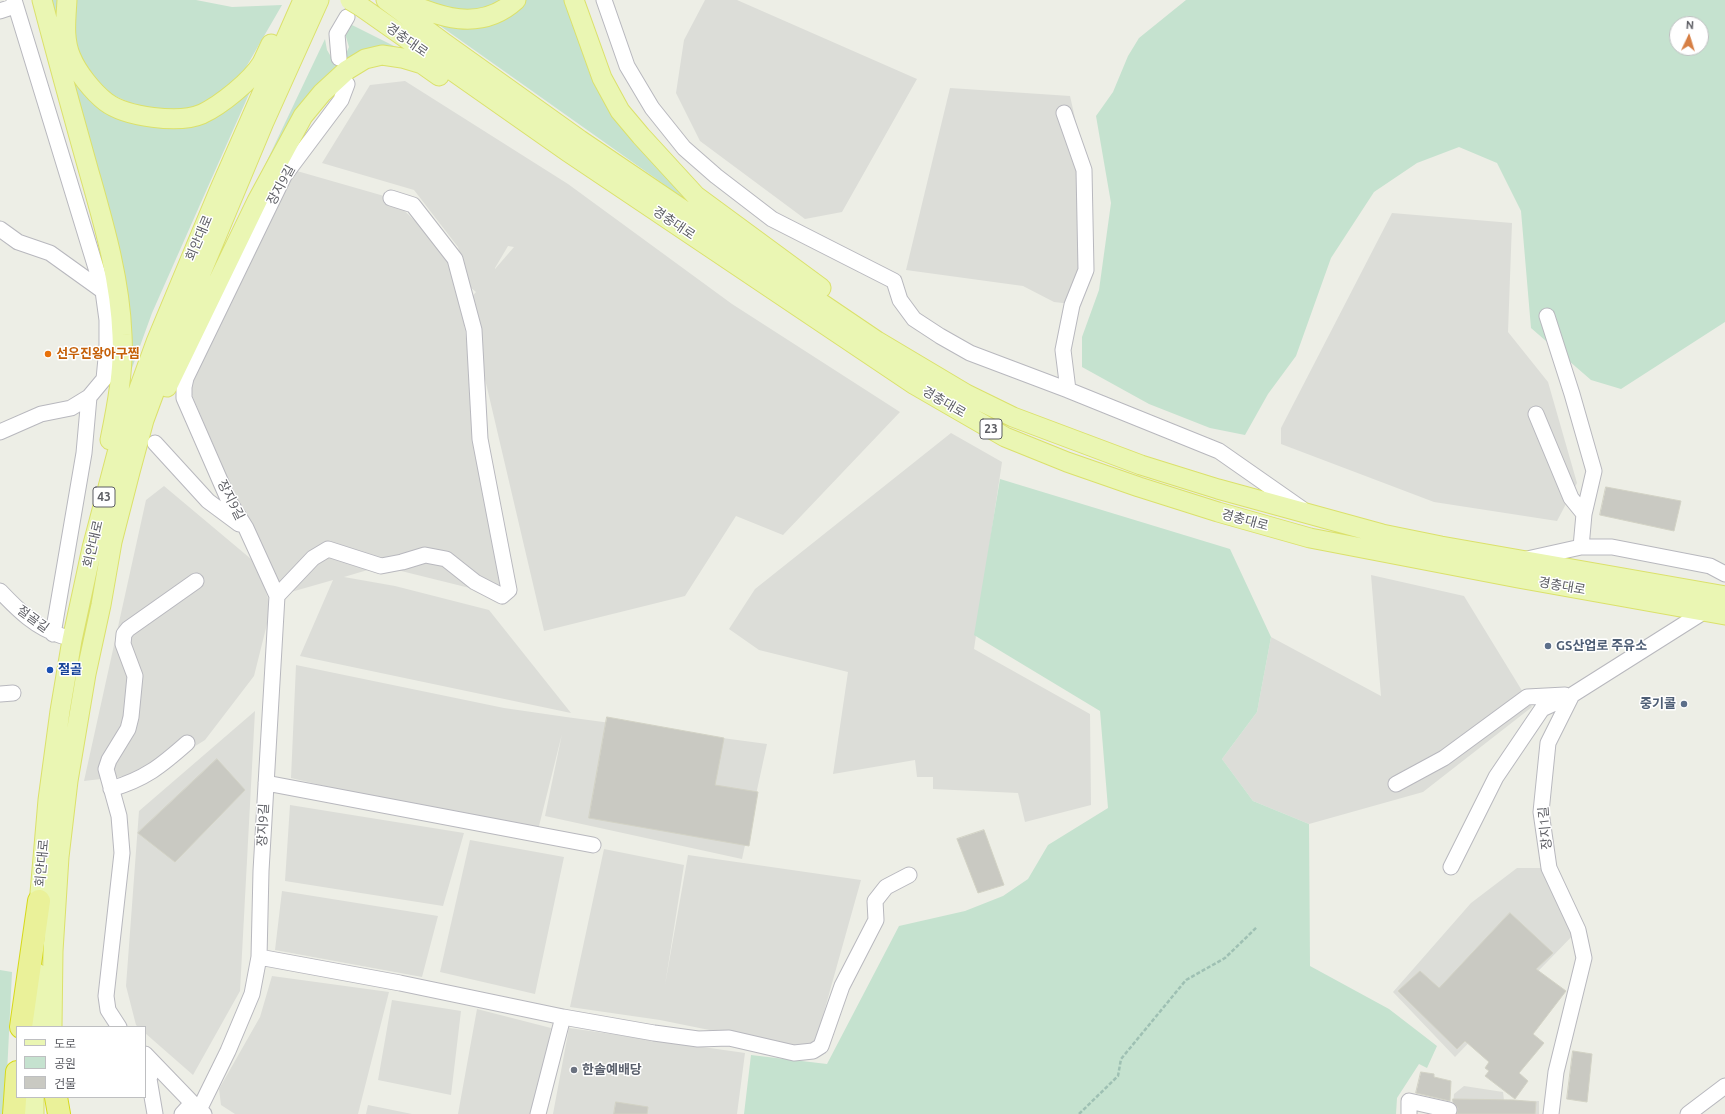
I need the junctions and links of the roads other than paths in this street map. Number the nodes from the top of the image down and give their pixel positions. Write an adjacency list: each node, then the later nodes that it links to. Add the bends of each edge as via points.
1 (42, 0): 34 (main road, via 120,296 122,336 117,409)
2 (67, 0): 10 (main road, via 65,29 70,56 84,80 112,105 136,115 173,119 202,114 233,94 261,64 281,24)
3 (319, 0): 29 (main road, 회안대로 / 43, via 191,295 155,388)
4 (386, 0): 24 (main road, 경충대로 / 23, via 593,149 877,341)
5 (400, 0): 6 (main road, via 432,14 465,20 488,17)
6 (516, 0)
7 (574, 0): 24 (main road, via 602,78 620,112 696,196)
8 (604, 0): 23 (street, via 627,66 652,108 684,148 716,176 772,219 894,281 900,300 914,318 940,336 970,353)
9 (14, 3): 12 (street); 21 (street)
10 (302, 4): 34 (main road, 회안대로 / 43, via 219,191 156,342 121,438)
11 (352, 8): 13 (street, via 337,34); 16 (main road, 경충대로 / 23)
12 (0, 11)
13 (339, 58)
14 (347, 84): 32 (street, 장지9길, via 341,100 284,176 186,378 184,398 229,501)
15 (1064, 113): 23 (street, via 1084,170 1086,270 1072,305 1063,350)
16 (568, 152): 29 (main road, via 463,92 422,64 382,55 365,59 347,70 322,93 303,116 257,201); 41 (main road, 경충대로 / 23, via 915,385 1006,437 1067,462 1218,512 1310,538)
17 (391, 198): 39 (street, via 414,205 455,259 474,330 480,439 509,590 502,596 475,582 446,559 425,555 381,566 328,549 313,558)
18 (0, 229): 19 (street)
19 (18, 242): 20 (street); 21 (street, via 50,253)
20 (0, 243)
21 (103, 291): 25 (street, via 107,320 104,379)
22 (1547, 316): 31 (street, via 1594,470)
23 (1068, 390): 30 (street, via 1219,451)
24 (966, 394): 30 (main road, 경충대로 / 23, via 1013,417 1141,465)
25 (89, 397): 27 (street, via 71,408 41,414); 43 (street, via 84,453)
26 (1536, 414): 31 (street, via 1571,498)
27 (0, 432)
28 (155, 443): 32 (street, via 208,501)
29 (134, 457): 58 (main road, 회안대로 / 43, via 112,542 68,780 59,857 53,951)
30 (1310, 514): 35 (main road, 경충대로 / 23, via 1382,534)
31 (1584, 514): 33 (street)
32 (246, 528): 39 (street, 장지9길)
33 (1581, 547): 35 (street); 36 (street, via 1612,547 1710,566)
34 (92, 548): 44 (main road, 회안대로 / 43)
35 (1521, 560): 40 (main road, 경충대로 / 23)
36 (1725, 574)
37 (196, 581): 49 (street, via 124,634 123,644 135,676 128,729 106,769)
38 (0, 591): 43 (street, 절골길, via 32,622)
39 (277, 596): 47 (street, 장지9길)
40 (1725, 596)
41 (1705, 611): 42 (main road, 경충대로 / 23); 45 (street)
42 (1725, 615)
43 (53, 634): 44 (street, 절골길)
44 (72, 640): 53 (main road, 회안대로 / 43, via 48,800)
45 (1572, 695): 48 (street, via 1526,697 1444,758); 51 (street, via 1542,710 1496,777); 75 (street, 장지1길, via 1548,743 1541,812 1549,868 1578,930 1584,958 1556,1072)
46 (187, 743): 49 (street, via 142,778)
47 (266, 783): 50 (street); 54 (street, 장지9길)
48 (1396, 784)
49 (111, 789): 59 (street, via 119,816 122,853 106,996 108,1010)
50 (593, 845)
51 (1451, 867)
52 (909, 875): 55 (street, via 886,887 875,901 876,920 842,986 821,1046 814,1051 794,1054 729,1038 698,1039)
53 (39, 901): 56 (highway); 57 (main road, 회안대로 / 43)
54 (259, 957): 55 (street); 67 (street, 장지9길, via 252,994 228,1051)
55 (563, 1017): 73 (street)
56 (21, 1026)
57 (36, 1026)
58 (52, 1026)
59 (118, 1026)
60 (150, 1059): 67 (street); 72 (street, via 149,1079)
61 (16, 1086): 68 (highway)
62 (1725, 1086): 76 (street)
63 (34, 1098): 69 (main road)
64 (51, 1098): 70 (main road)
65 (56, 1098): 71 (highway)
66 (1449, 1110): 74 (street, via 1409,1101)
67 (195, 1111)
68 (14, 1114)
69 (34, 1114)
70 (50, 1114)
71 (59, 1114)
72 (155, 1114)
73 (538, 1114)
74 (1409, 1114)
75 (1551, 1114)
76 (1688, 1114)

